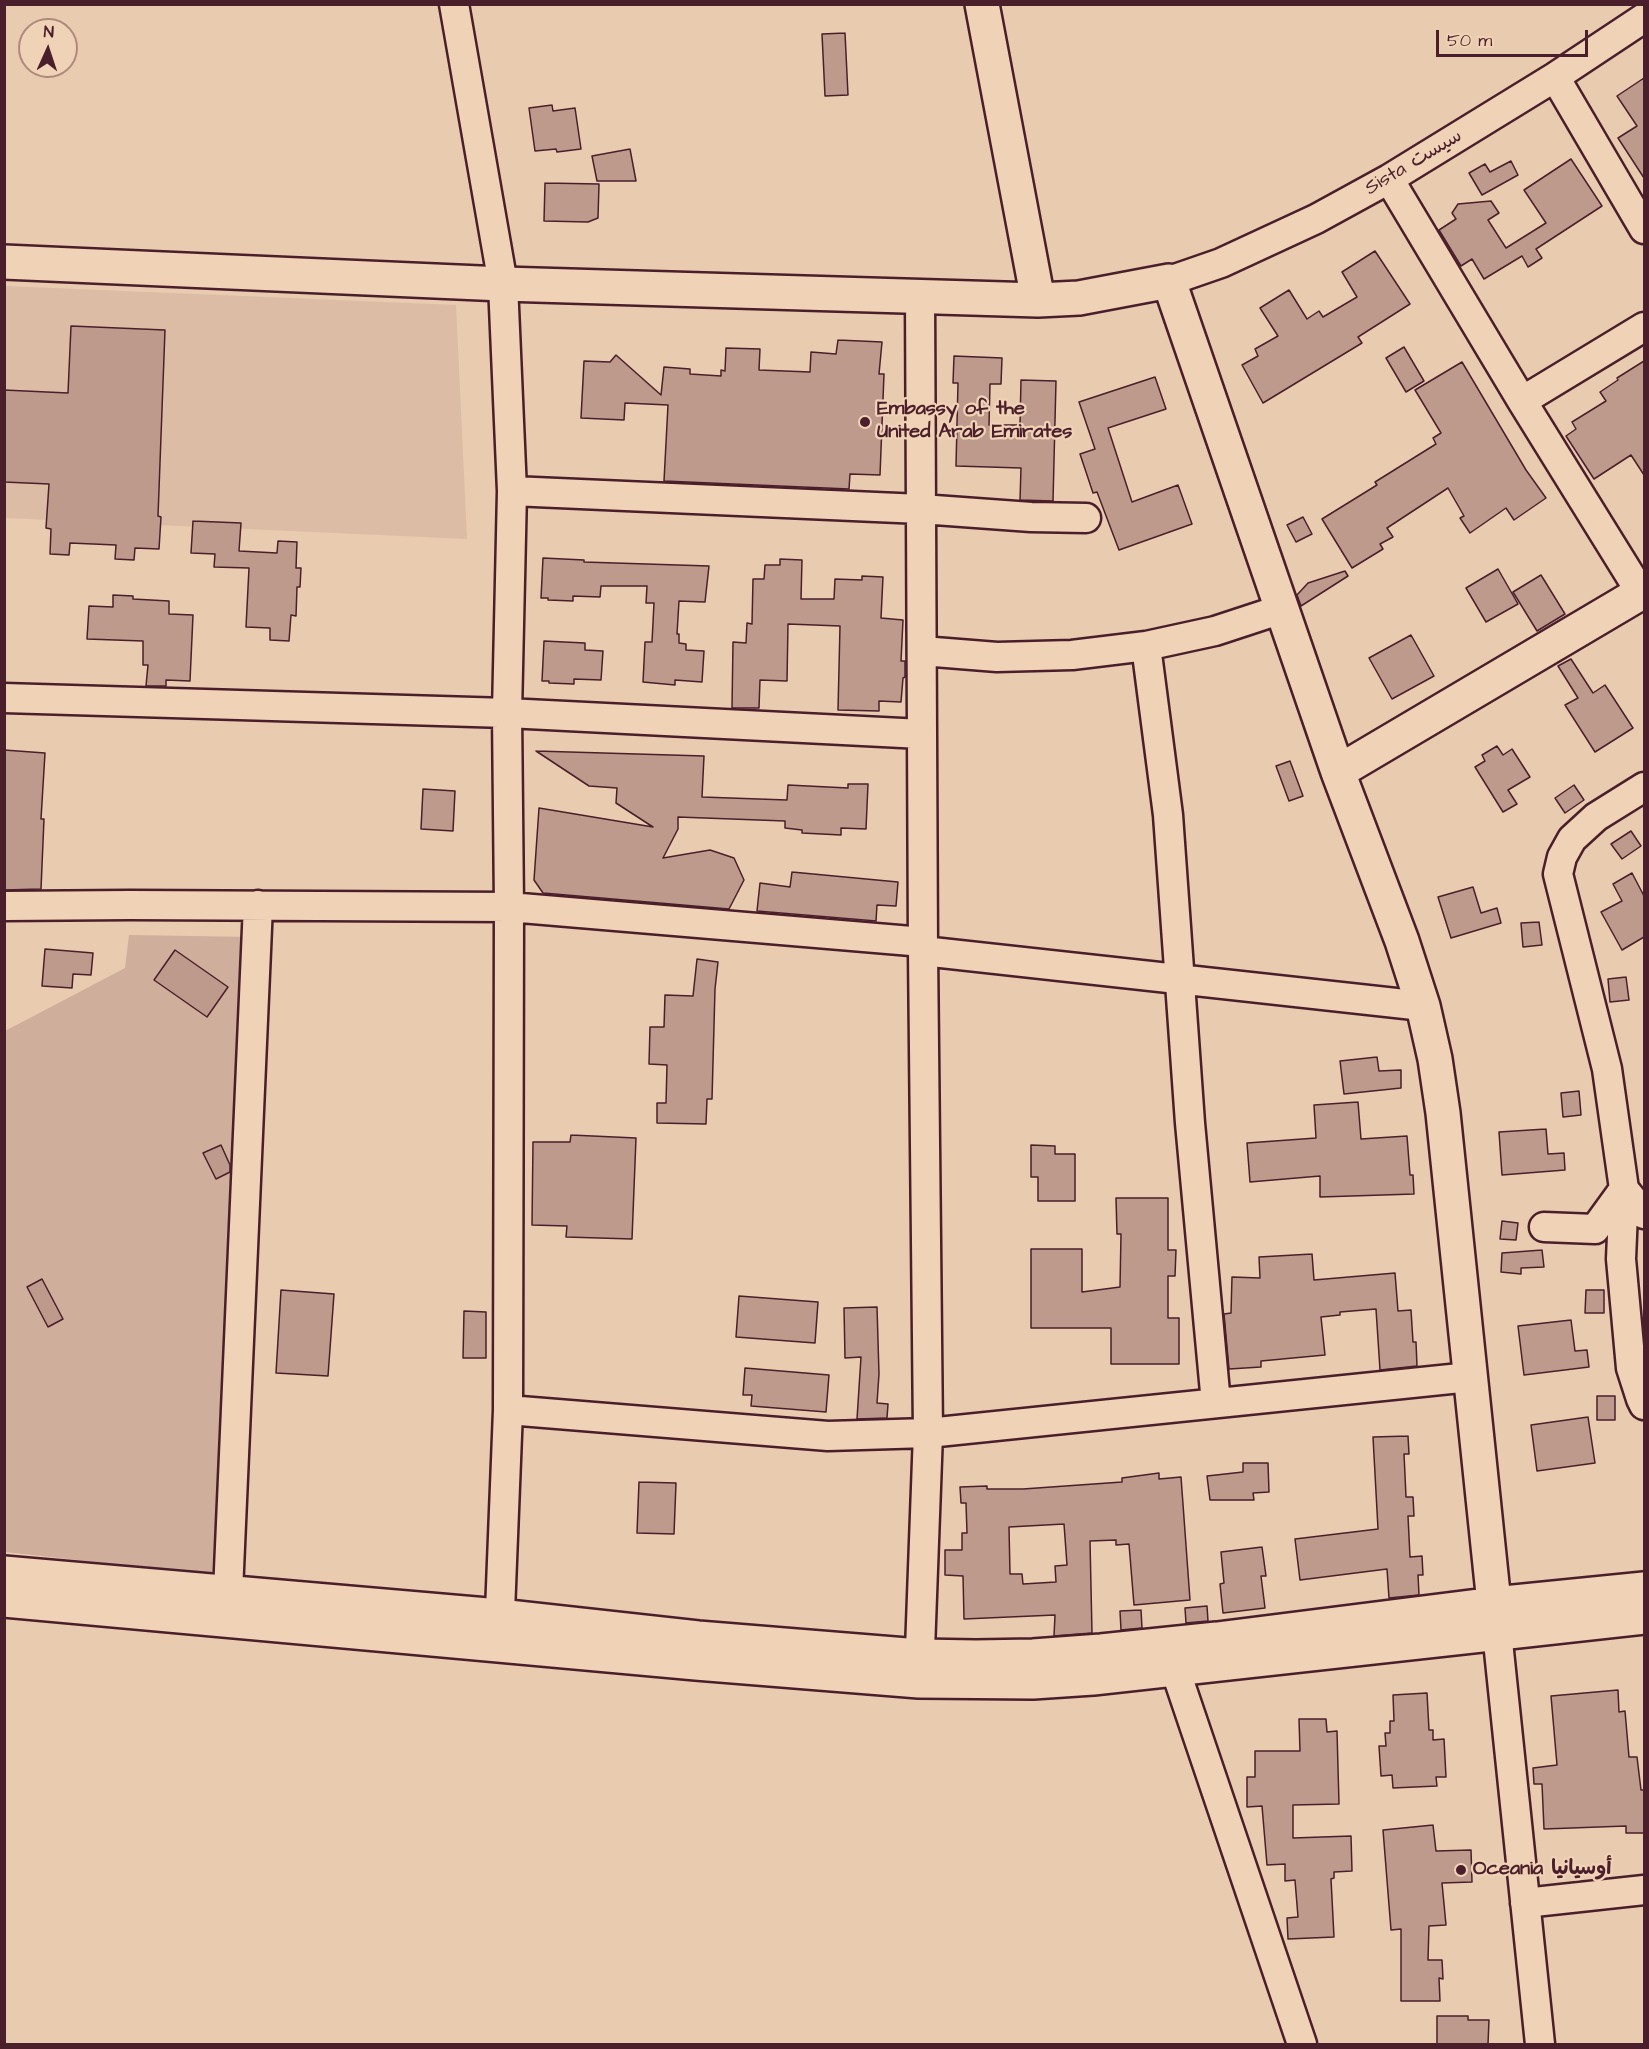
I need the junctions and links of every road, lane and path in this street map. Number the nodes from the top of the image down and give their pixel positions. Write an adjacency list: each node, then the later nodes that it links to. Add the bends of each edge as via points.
1 (454, 4): 9 (street)
2 (982, 4): 11 (main road)
3 (1644, 18): 4 (street, Sista سيست)
4 (1555, 77): 5 (street, Sista سيست); 6 (street)
5 (1389, 179): 8 (street, Sista سيست, via 1316,219 1221,263); 13 (street)
6 (1644, 229)
7 (4, 262): 9 (main road)
8 (1169, 281): 11 (main road, via 1079,298); 18 (main road)
9 (503, 284): 10 (main road); 14 (street)
10 (920, 296): 11 (main road); 15 (street)
11 (1038, 300)
12 (1644, 327): 13 (street)
13 (1522, 401): 17 (street)
14 (512, 491): 15 (street); 22 (street)
15 (921, 509): 16 (street); 20 (street)
16 (1086, 518)
17 (1643, 592): 24 (main road)
18 (1282, 609): 19 (street, via 1215,631); 24 (main road)
19 (1146, 646): 20 (street, via 1072,655 997,657); 30 (street, via 1168,815)
20 (922, 651): 23 (street)
21 (4, 698): 22 (street)
22 (507, 713): 23 (street); 28 (street)
23 (922, 734): 29 (street)
24 (1338, 772): 31 (main road, via 1402,941)
25 (1644, 787): 32 (street, via 1572,839 1558,874 1607,1069)
26 (258, 905): 27 (street); 28 (street); 42 (street)
27 (4, 906)
28 (509, 907): 29 (street); 38 (street)
29 (923, 947): 30 (street); 39 (street)
30 (1180, 980): 31 (street); 36 (street)
31 (1422, 1006): 35 (main road, via 1443,1113)
32 (1624, 1189): 33 (street); 34 (street, via 1595,1229); 37 (street, via 1621,1258 1631,1368)
33 (1644, 1214)
34 (1544, 1227)
35 (1470, 1377): 36 (street); 45 (main road)
36 (1216, 1403): 39 (street)
37 (1644, 1405)
38 (508, 1410): 39 (street, via 828,1436); 46 (street)
39 (928, 1434): 47 (street)
40 (4, 1573): 42 (main road)
41 (1644, 1589): 45 (main road)
42 (228, 1592): 46 (main road)
43 (4, 1600): 46 (main road)
44 (1644, 1617): 45 (main road)
45 (1495, 1618): 47 (main road, via 1217,1639); 48 (main road); 50 (street)
46 (499, 1630): 47 (main road)
47 (919, 1669): 48 (main road, via 1033,1682)
48 (1175, 1669): 51 (street)
49 (1644, 1890): 50 (street)
50 (1525, 1902): 52 (street)
51 (1302, 2044)
52 (1540, 2044)

